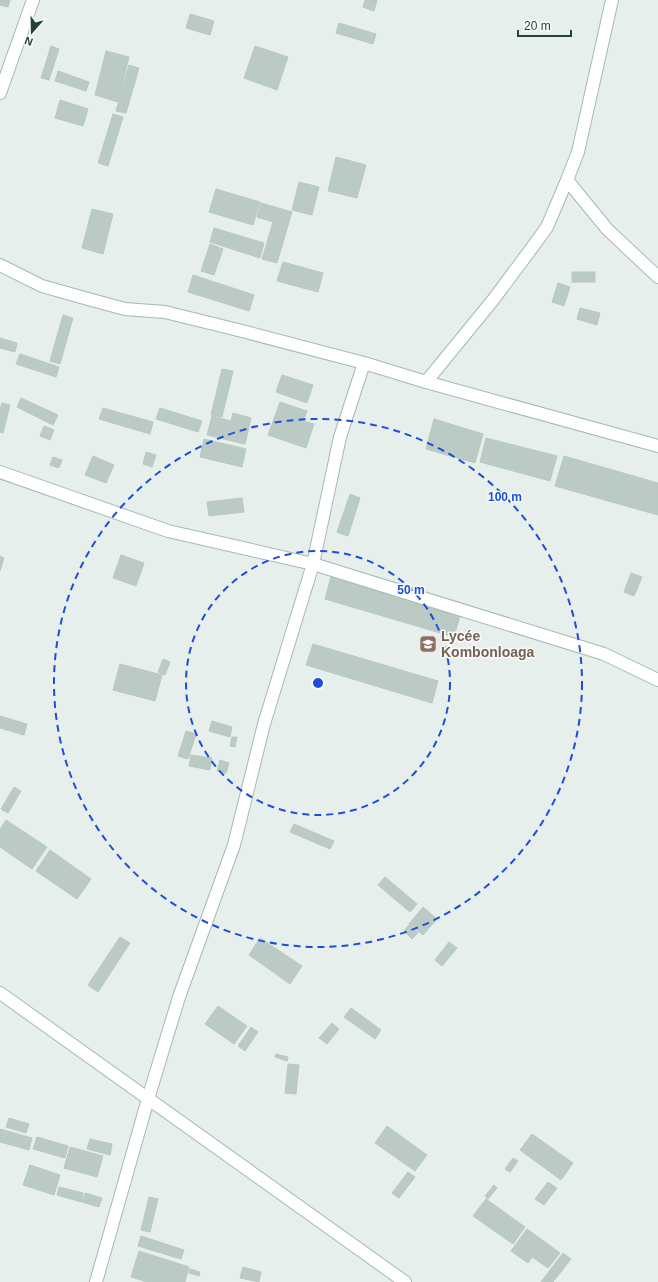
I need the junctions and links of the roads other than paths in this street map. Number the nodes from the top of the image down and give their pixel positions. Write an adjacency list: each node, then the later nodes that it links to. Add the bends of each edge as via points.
1 (33, 0): 3 (street)
2 (612, 0): 4 (street, via 578,152)
3 (0, 93)
4 (567, 180): 6 (street, via 607,229); 8 (street, via 547,226 532,249)
5 (0, 265): 7 (street, via 42,286 125,309 165,312)
6 (658, 277)
7 (364, 363): 8 (street); 11 (street, via 340,437)
8 (426, 382): 9 (street)
9 (658, 446)
10 (0, 472): 11 (street, via 168,531)
11 (313, 564): 12 (street, via 604,654); 14 (street, via 264,724 234,845 179,997)
12 (658, 680)
13 (0, 993): 14 (street)
14 (148, 1099): 15 (street); 16 (street)
15 (96, 1282)
16 (405, 1282)

